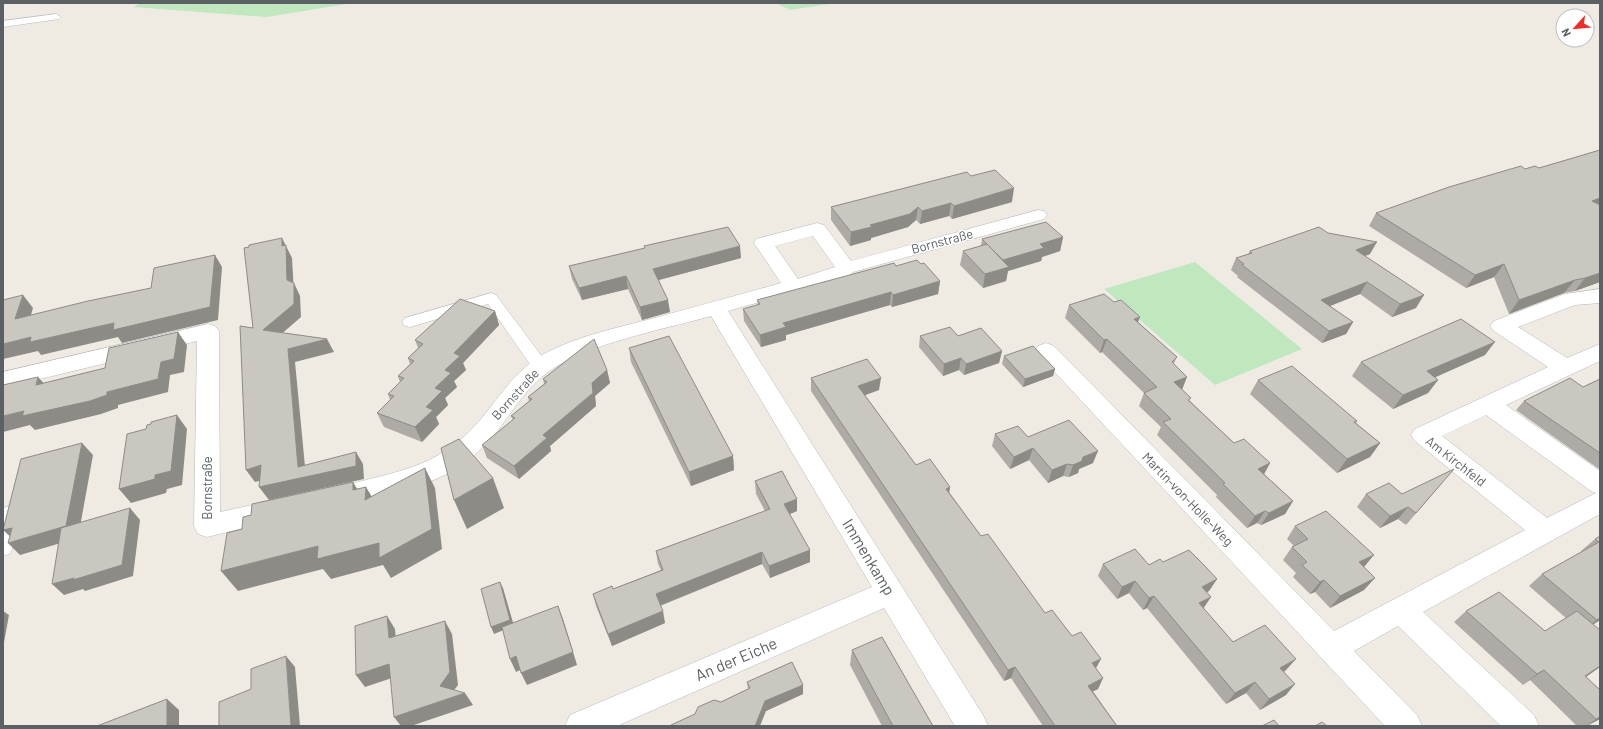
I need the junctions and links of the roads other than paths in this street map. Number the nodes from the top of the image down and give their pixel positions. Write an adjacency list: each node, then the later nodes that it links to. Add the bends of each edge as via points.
1 (56, 17): 2 (lane)
2 (3, 24)
3 (1038, 215): 4 (street, Bornstraße)
4 (846, 268): 5 (street, Bornstraße, via 841,273); 5 (street, via 817,229 764,243)
5 (793, 286): 7 (street, Bornstraße)
6 (1600, 296): 12 (street, via 1572,299 1501,326)
7 (716, 308): 11 (street, Bornstraße, via 600,340 562,353); 22 (street, Immenkamp)
8 (410, 322): 11 (lane, via 491,298)
9 (1046, 351): 24 (street, Martin-von-Holle-Weg)
10 (1600, 352): 12 (street, Am Kirchfeld)
11 (540, 366): 17 (street, Bornstraße, via 522,383 477,438 447,464 407,481)
12 (1566, 368): 14 (street, Am Kirchfeld)
13 (3, 380): 19 (street, Bornstraße, via 208,331 207,526)
14 (1488, 404): 15 (street); 20 (street, Am Kirchfeld, via 1422,435)
15 (1600, 484)
16 (15, 494): 21 (lane)
17 (322, 501)
18 (1600, 502): 20 (street)
19 (292, 508)
20 (1546, 532): 23 (street)
21 (3, 548)
22 (891, 592): 25 (street, An der Eiche); 26 (street, Immenkamp)
23 (1401, 610): 24 (street); 28 (street)
24 (1331, 648): 27 (street, Martin-von-Holle-Weg)
25 (581, 726)
26 (972, 726)
27 (1406, 726)
28 (1522, 726)

